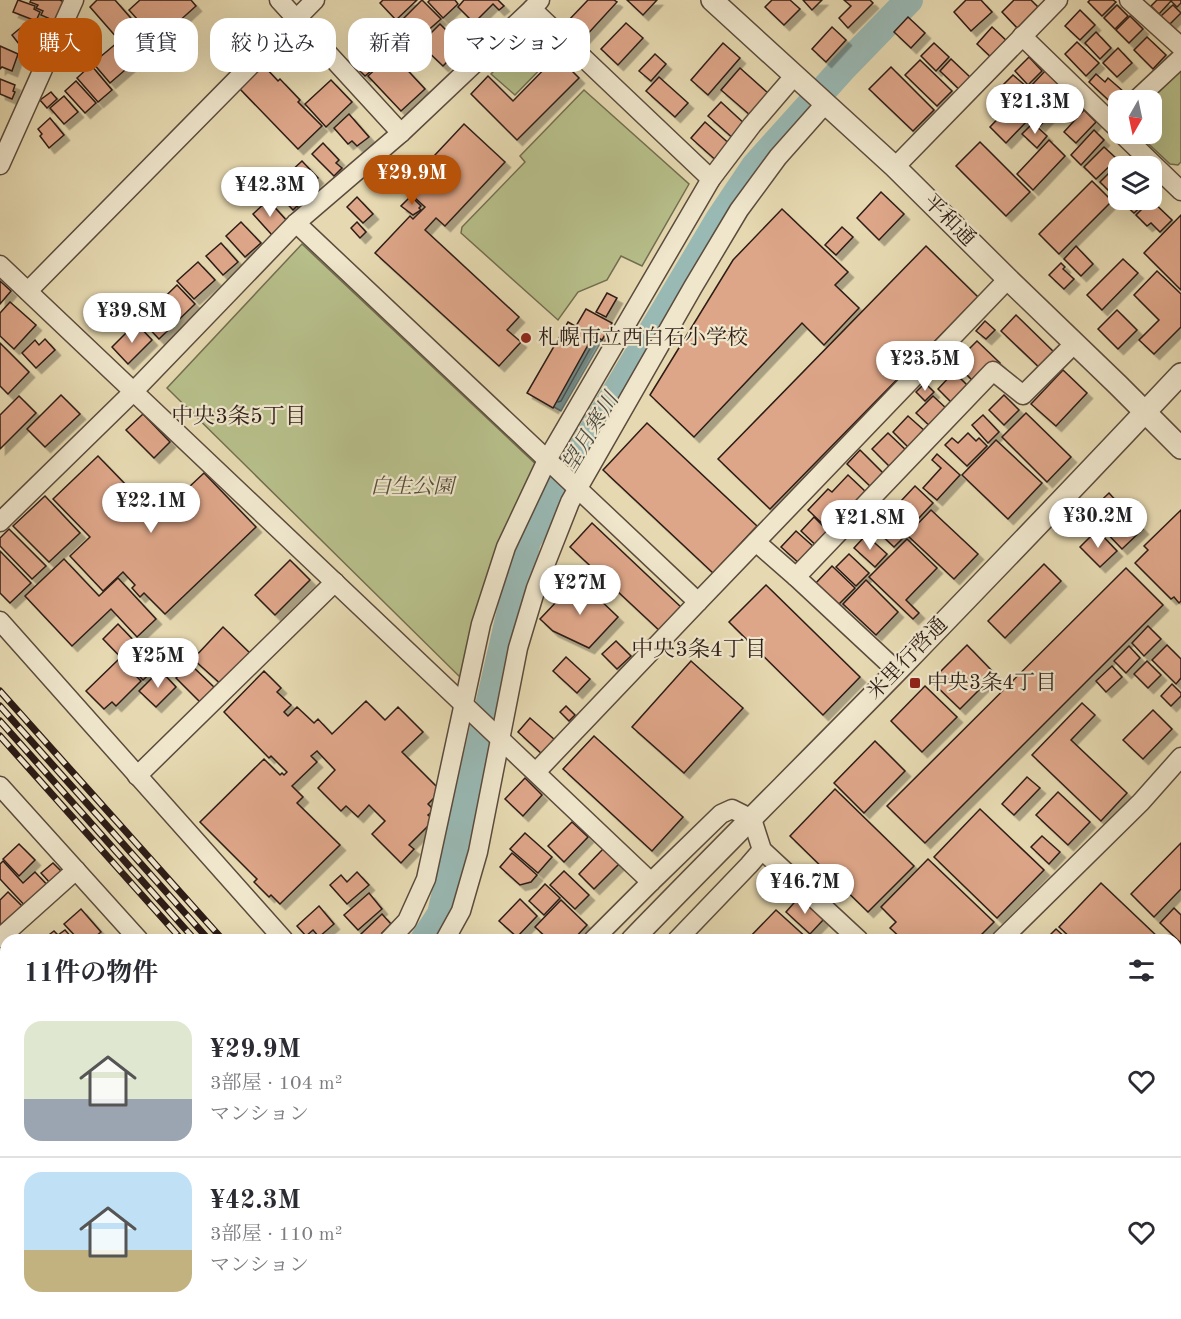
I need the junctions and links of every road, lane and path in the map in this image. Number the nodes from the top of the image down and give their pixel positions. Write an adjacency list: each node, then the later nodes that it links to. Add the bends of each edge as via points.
1 (74, 0): 20 (street)
2 (279, 0): 8 (street)
3 (315, 0): 8 (street)
4 (712, 0): 14 (street, 平和通)
5 (1130, 0): 10 (street)
6 (1053, 2): 9 (street)
7 (536, 5): 18 (street); 22 (street)
8 (296, 18)
9 (1022, 36): 17 (street); 21 (street)
10 (1181, 46)
11 (1181, 58): 15 (street)
12 (336, 62): 18 (street)
13 (243, 72): 27 (street)
14 (798, 78): 16 (street, 平和通); 22 (street, via 752,125)
15 (1147, 90)
16 (823, 101): 21 (street, 平和通); 34 (street, via 739,210)
17 (1108, 117)
18 (401, 133): 24 (street)
19 (1136, 144): 23 (street)
20 (0, 165)
21 (895, 167): 26 (street, 平和通)
22 (711, 179): 33 (street)
23 (1179, 187)
24 (296, 223): 30 (street); 33 (street)
25 (0, 265): 27 (street)
26 (1008, 279): 28 (street, 平和通); 36 (street)
27 (28, 291): 30 (street)
28 (1074, 344): 31 (street, 平和通); 37 (street, via 1023,395 993,371)
29 (1181, 374): 31 (street, 米里行啓通)
30 (133, 392): 35 (street); 38 (street)
31 (1145, 412): 32 (street, 平和通); 41 (street, 米里行啓通)
32 (1181, 448)
33 (550, 463): 34 (street); 42 (street, via 506,547 481,624)
34 (574, 486): 39 (street); 43 (street, via 536,588)
35 (0, 522)
36 (756, 542): 37 (street); 39 (street)
37 (796, 577): 41 (street)
38 (335, 582): 42 (street); 46 (street)
39 (698, 602): 45 (street)
40 (0, 621): 46 (street)
41 (897, 671): 48 (street, 米里行啓通)
42 (468, 707): 43 (street); 55 (street, via 426,879 407,921)
43 (495, 733): 45 (street); 56 (street, via 478,852 461,911)
44 (1181, 757): 61 (street, via 1141,802)
45 (536, 772): 51 (street)
46 (137, 776): 54 (street)
47 (0, 786): 50 (street)
48 (752, 819): 49 (street); 51 (street, via 732,809 721,814); 58 (street, 米里行啓通)
49 (762, 850): 59 (street); 60 (street)
50 (76, 870): 52 (street); 53 (street)
51 (651, 882): 57 (street)
52 (4, 934)
53 (134, 934)
54 (279, 934)
55 (395, 934)
56 (448, 934)
57 (599, 934)
58 (638, 934)
59 (683, 934)
60 (853, 934)
61 (1007, 934)

